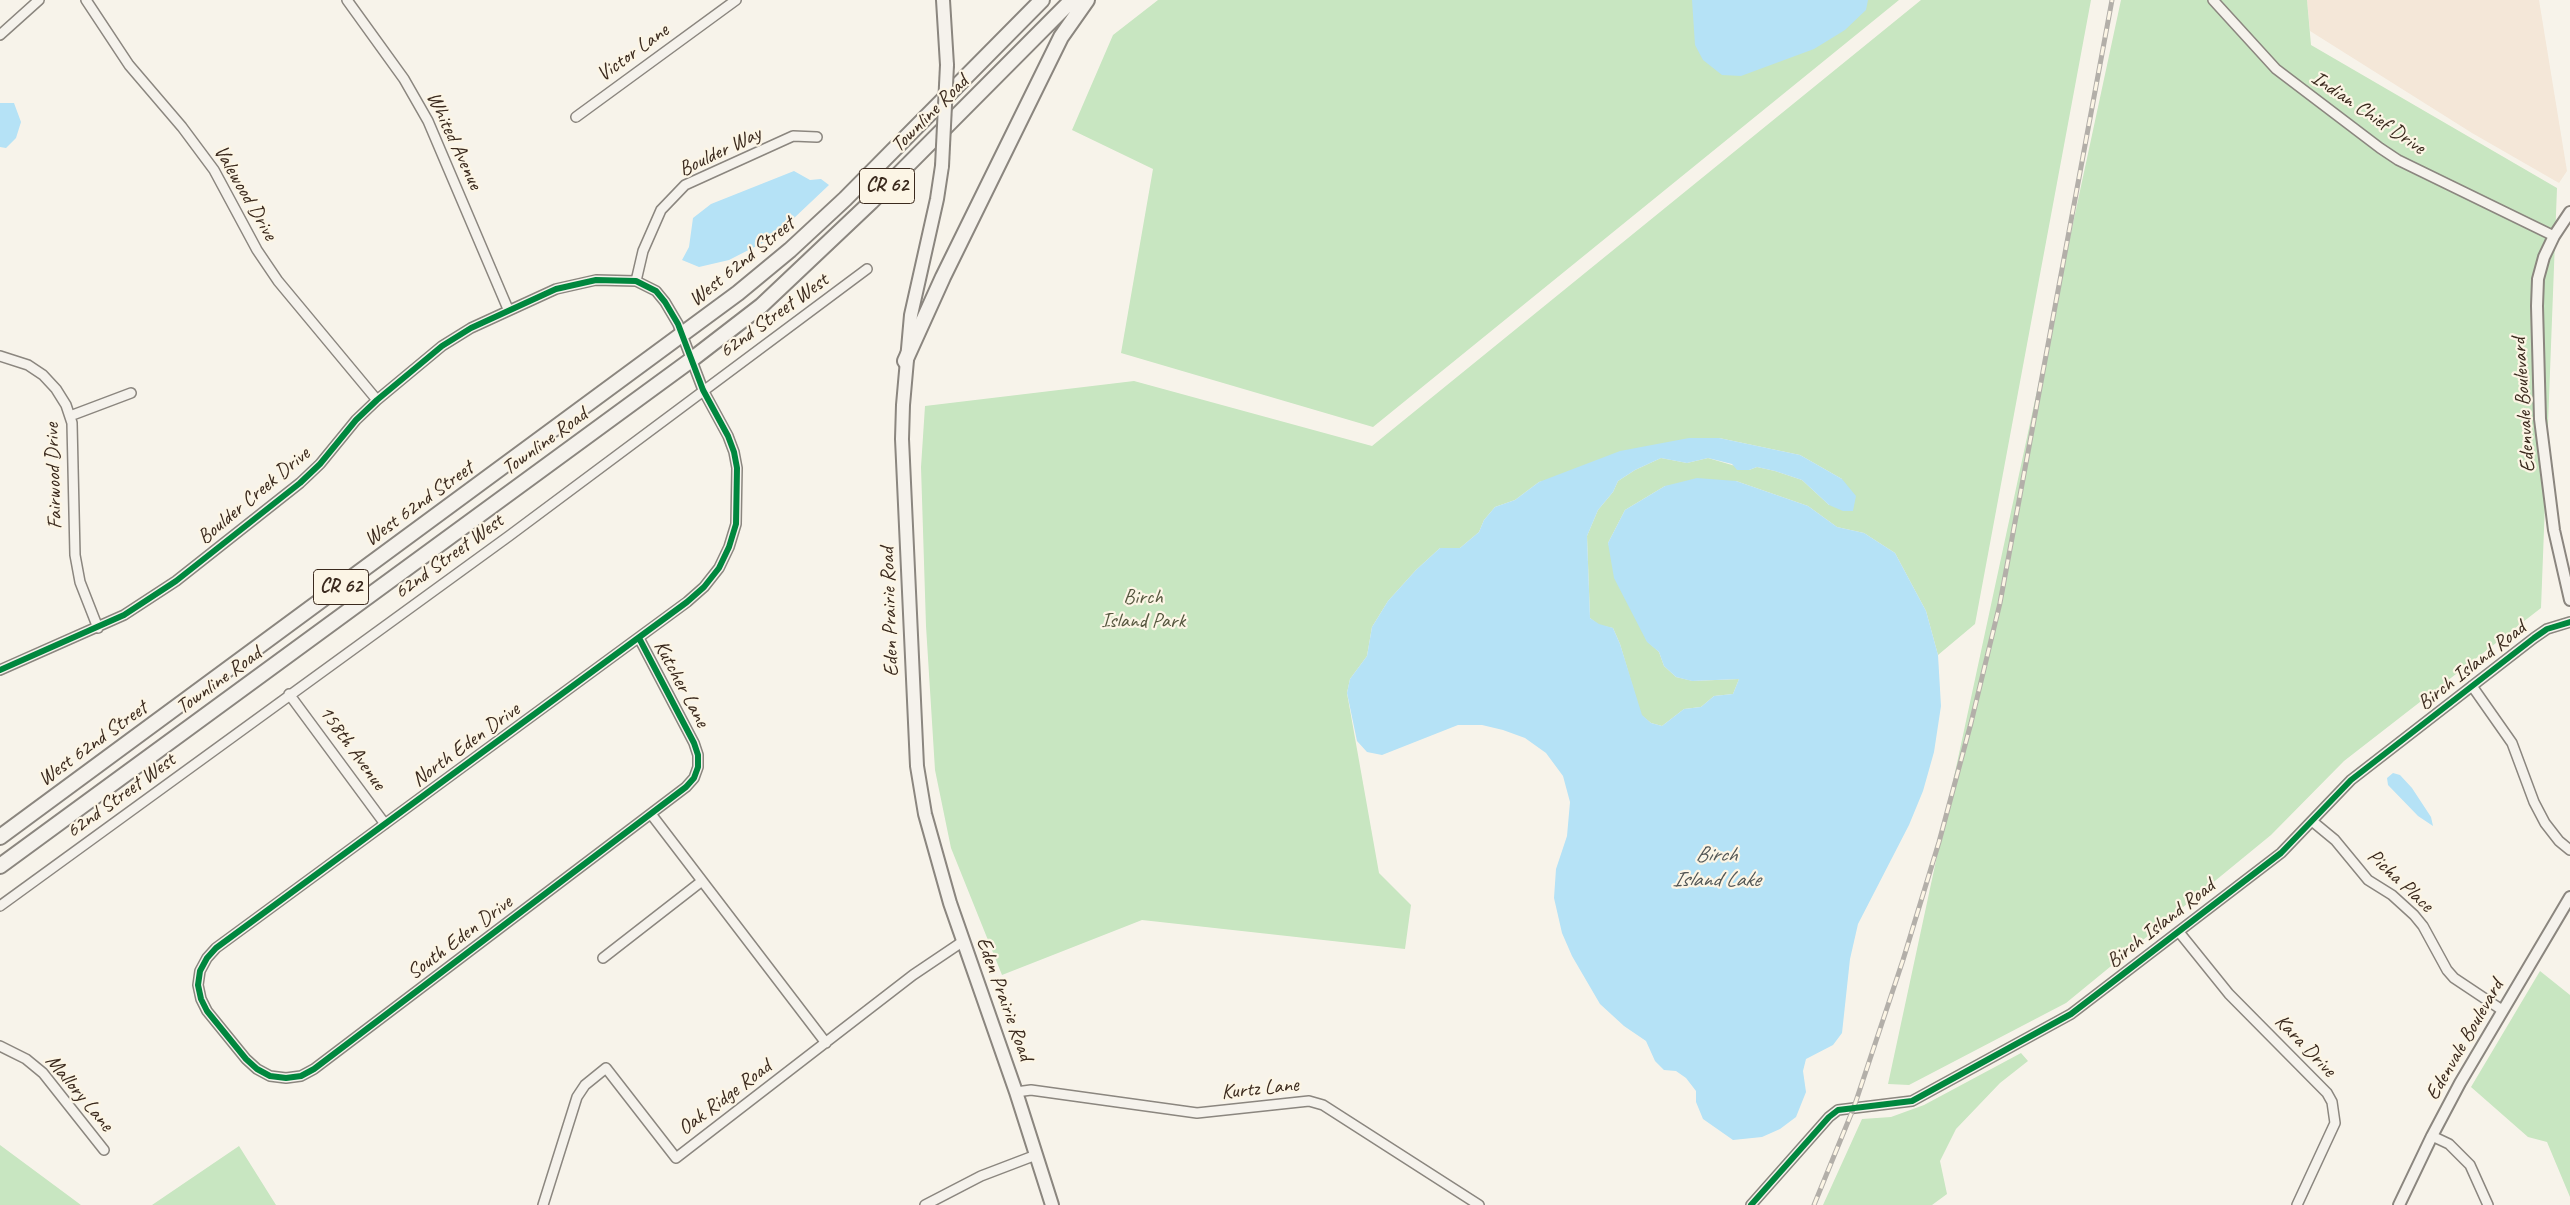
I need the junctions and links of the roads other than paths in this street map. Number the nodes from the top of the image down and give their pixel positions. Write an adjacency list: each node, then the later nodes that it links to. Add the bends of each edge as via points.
1 (39, 0): 10 (street)
2 (86, 0): 24 (street, Valewood Drive, via 129,66 214,170 257,250 278,281)
3 (346, 0): 17 (street, Whited Avenue, via 404,79 428,121)
4 (736, 0): 11 (street, Victor Lane)
5 (943, 0): 21 (main road, Eden Prairie Road, bridge, via 947,65 942,166 911,315)
6 (1042, 0): 18 (main road, West 62nd Street / CR 62, via 805,237)
7 (1072, 0): 20 (main road, Townline Road / CR 62, via 817,255 761,306)
8 (1087, 0): 21 (main road, via 1061,37 943,277)
9 (2213, 0): 14 (street, Indian Chief Drive, via 2276,69 2380,148 2398,160)
10 (0, 35)
11 (576, 117)
12 (818, 137): 16 (street, Boulder Way, via 794,136 685,185 660,210 643,251)
13 (2570, 212): 14 (street, Edenvale Boulevard)
14 (2554, 236): 26 (street, Edenvale Boulevard, via 2538,279 2540,419 2554,530)
15 (867, 269): 22 (street, 62nd Street West)
16 (636, 281): 17 (street, Boulder Creek Drive, via 596,280 575,284); 18 (street, Boulder Creek Drive, via 656,290 678,324)
17 (508, 309): 24 (street, Boulder Creek Drive, via 442,346)
18 (681, 336): 20 (street, Boulder Creek Drive); 36 (main road, West 62nd Street / CR 62)
19 (0, 356): 25 (street, Fairwood Drive, via 28,365 43,375 56,389)
20 (691, 360): 22 (street, Boulder Creek Drive); 38 (main road, Townline Road / CR 62)
21 (906, 361): 43 (main road, Eden Prairie Road, via 902,439 917,766 925,814)
22 (703, 390): 29 (street, North Eden Drive, via 734,452 736,524 719,568 704,587); 32 (street, 62nd Street West, via 509,536)
23 (131, 393): 25 (street)
24 (376, 400): 28 (street, Boulder Creek Drive, via 300,483 170,586 131,612)
25 (70, 416): 28 (street, Fairwood Drive, via 75,555 80,582)
26 (2570, 600)
27 (2570, 622): 31 (street, Birch Island Road, via 2547,629)
28 (98, 628): 30 (street, Boulder Creek Drive)
29 (639, 638): 33 (street, Kutcher Lane, via 698,755 694,778); 35 (street, North Eden Drive)
30 (0, 670)
31 (2472, 686): 34 (street, Birch Island Road, via 2351,780); 37 (street, via 2512,743 2545,823)
32 (289, 694): 35 (street, 158th Avenue); 41 (street, 62nd Street West)
33 (651, 814): 39 (street); 48 (street, South Eden Drive, via 314,1069 301,1076)
34 (2312, 821): 42 (street, Birch Island Road, via 2281,853); 45 (street, Picha Place, via 2335,840 2368,880 2392,895 2414,915 2454,978)
35 (386, 824): 48 (street, North Eden Drive, via 216,948 200,971 200,999 226,1034 257,1069 270,1076)
36 (0, 837)
37 (2570, 850)
38 (0, 866)
39 (702, 881): 44 (street); 46 (street)
40 (2570, 897): 45 (street, Edenvale Boulevard)
41 (0, 906)
42 (2178, 932): 57 (street, Birch Island Road, via 2071,1014 1912,1101 1838,1110); 58 (street, Kara Drive, via 2229,994 2336,1101 2336,1123)
43 (962, 942): 46 (street, Oak Ridge Road, via 913,975); 49 (main road, Eden Prairie Road)
44 (603, 958)
45 (2502, 1010): 50 (street, Edenvale Boulevard)
46 (826, 1043): 53 (street, Oak Ridge Road, via 676,1158 606,1068 584,1085 577,1097)
47 (0, 1046): 51 (street, Mallory Lane, via 43,1073)
48 (286, 1078)
49 (1016, 1092): 52 (main road, Eden Prairie Road); 56 (street, Kurtz Lane, via 1031,1090 1197,1113 1309,1101 1323,1105)
50 (2432, 1136): 59 (street, Edenvale Boulevard); 60 (street, via 2449,1144 2470,1165)
51 (104, 1150)
52 (1036, 1155): 54 (street, via 981,1176); 55 (main road, Eden Prairie Road)
53 (543, 1205)
54 (925, 1205)
55 (1052, 1205)
56 (1478, 1205)
57 (1751, 1205)
58 (2297, 1205)
59 (2399, 1205)
60 (2488, 1205)

